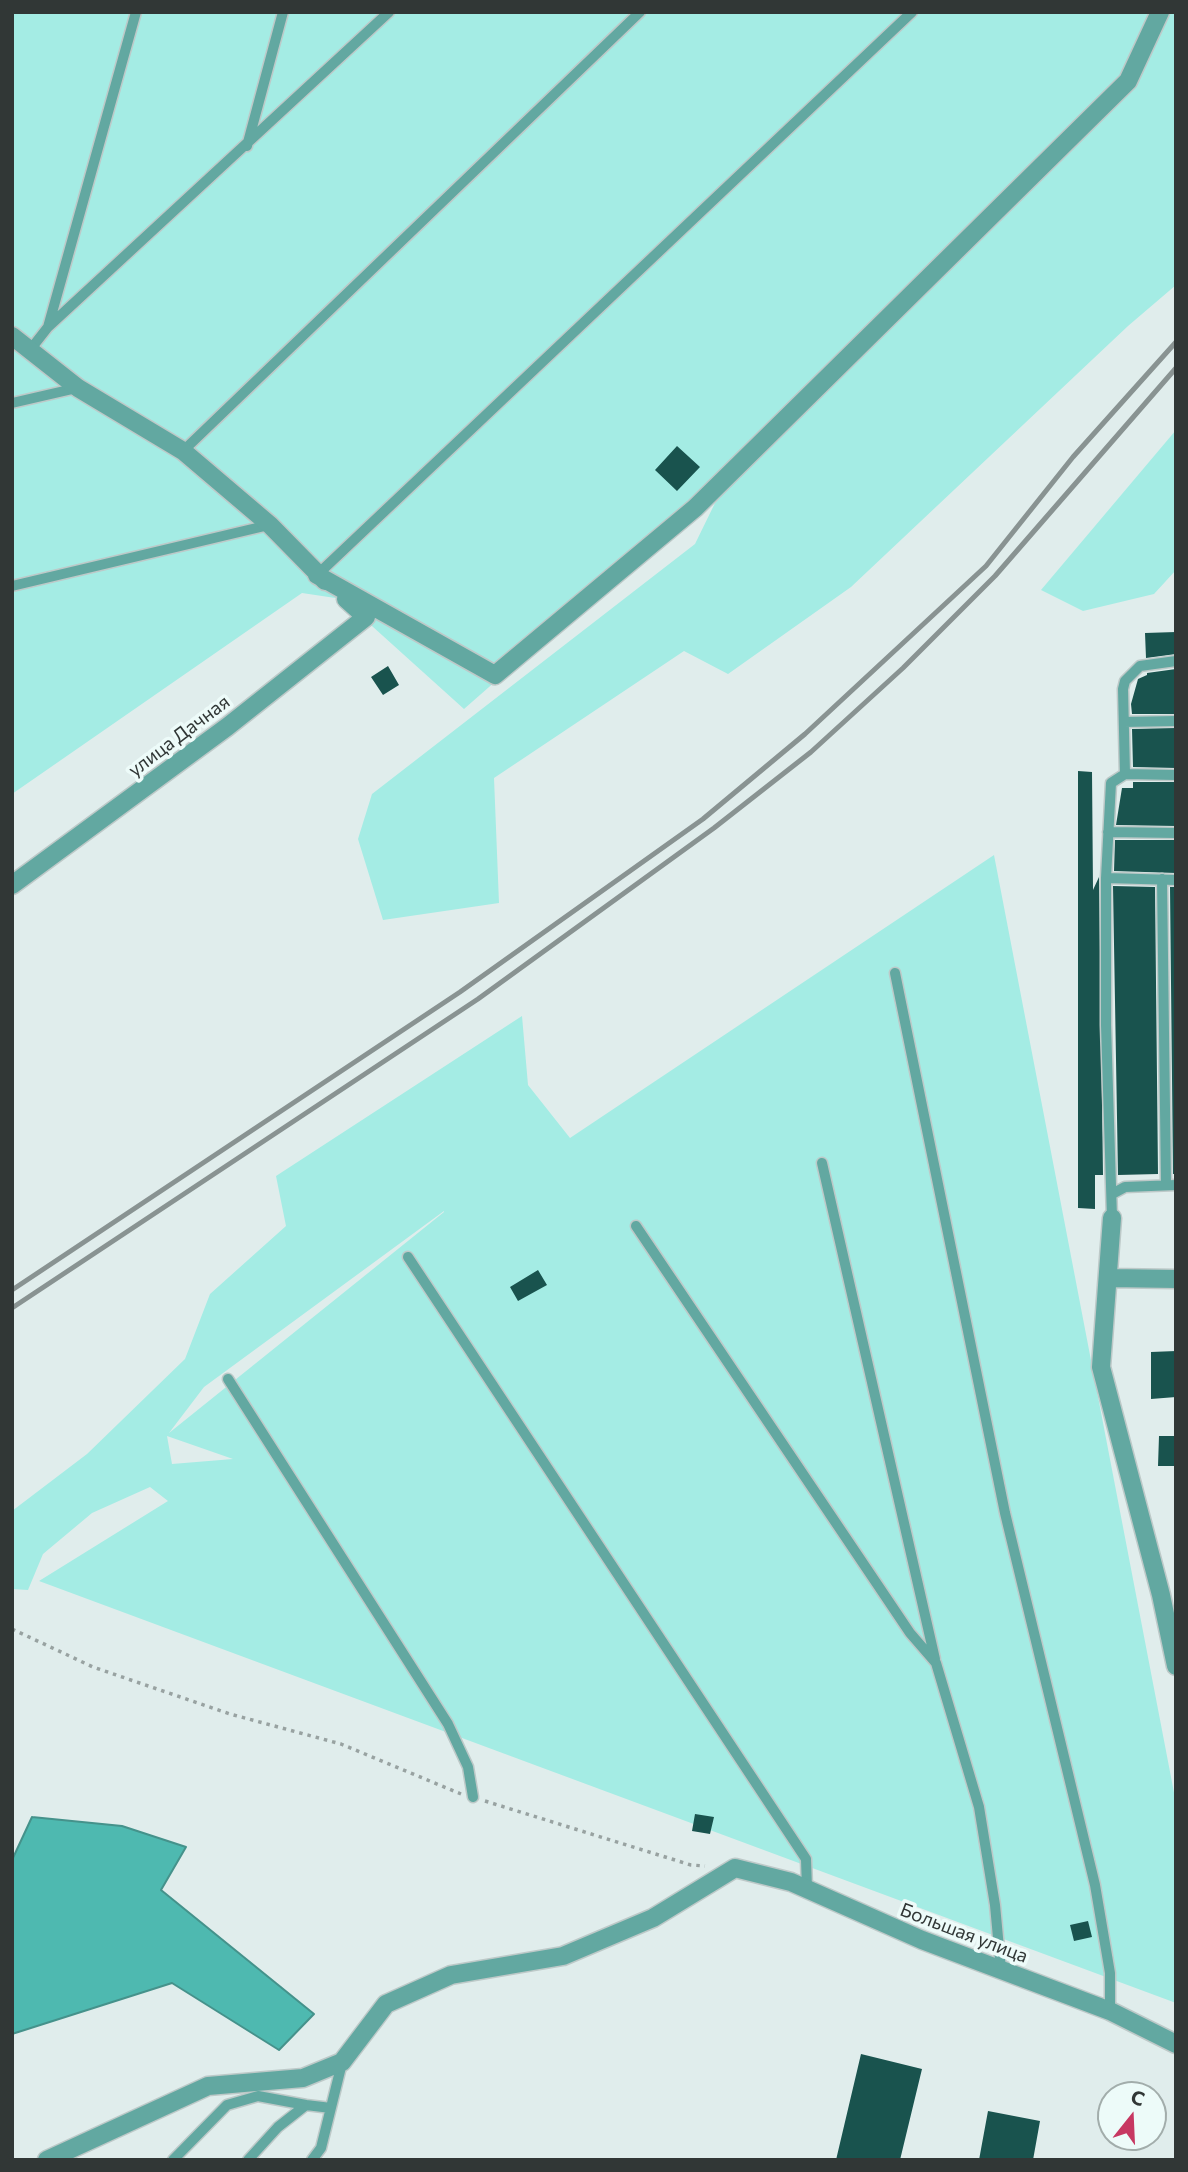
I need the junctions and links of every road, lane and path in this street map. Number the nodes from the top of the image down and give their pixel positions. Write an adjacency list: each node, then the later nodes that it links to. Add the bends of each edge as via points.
1 (136, 12): 8 (lane)
2 (283, 12): 7 (lane)
3 (389, 12): 7 (lane)
4 (640, 12): 13 (lane)
5 (912, 12): 15 (lane)
6 (1160, 12): 15 (street, via 1128,81 695,508 495,674)
7 (247, 146): 8 (lane)
8 (48, 327): 10 (lane)
9 (12, 336): 10 (street)
10 (30, 350): 11 (street)
11 (78, 388): 12 (lane); 13 (street)
12 (12, 403)
13 (183, 451): 14 (street)
14 (270, 525): 15 (street); 16 (lane)
15 (317, 575): 27 (street, улица Дачная, via 366,617 227,727)
16 (12, 586)
17 (1176, 661): 19 (lane, via 1151,663 1131,673 1123,689)
18 (1176, 721): 19 (lane)
19 (1124, 722): 20 (lane)
20 (1125, 774): 21 (lane); 22 (lane, via 1111,783)
21 (1176, 775)
22 (1108, 832): 23 (lane); 24 (lane)
23 (1176, 833)
24 (1106, 878): 25 (lane); 31 (lane)
25 (1162, 879): 26 (lane); 30 (lane)
26 (1176, 880)
27 (12, 885)
28 (895, 973): 46 (lane, via 1005,1513 1095,1885 1110,1973)
29 (822, 1163): 40 (lane)
30 (1171, 1185): 31 (lane, via 1125,1187)
31 (1112, 1195): 32 (lane)
32 (1112, 1218): 35 (street)
33 (636, 1226): 40 (lane, via 911,1633)
34 (408, 1257): 44 (lane, via 806,1859)
35 (1110, 1278): 36 (street); 38 (street, via 1104,1301 1101,1367)
36 (1176, 1279)
37 (228, 1380): 42 (lane, via 448,1724 468,1767)
38 (1168, 1595): 41 (street)
39 (12, 1629): 42 (path, via 93,1667 230,1714 341,1744)
40 (936, 1663): 45 (lane, via 979,1807)
41 (1176, 1666)
42 (473, 1797): 43 (path, via 691,1866)
43 (735, 1868): 44 (street, Большая улица); 48 (street, via 653,1918 563,1956 451,1975 386,2004)
44 (807, 1889): 45 (street, Большая улица)
45 (1001, 1970): 46 (street, Большая улица)
46 (1110, 2011): 47 (street, Большая улица)
47 (1176, 2043)
48 (342, 2062): 50 (lane); 51 (street, via 303,2078 208,2086)
49 (306, 2105): 50 (lane); 52 (lane, via 258,2096 227,2105); 53 (lane)
50 (331, 2108): 54 (lane, via 321,2148)
51 (47, 2160)
52 (173, 2160)
53 (248, 2160)
54 (312, 2160)

